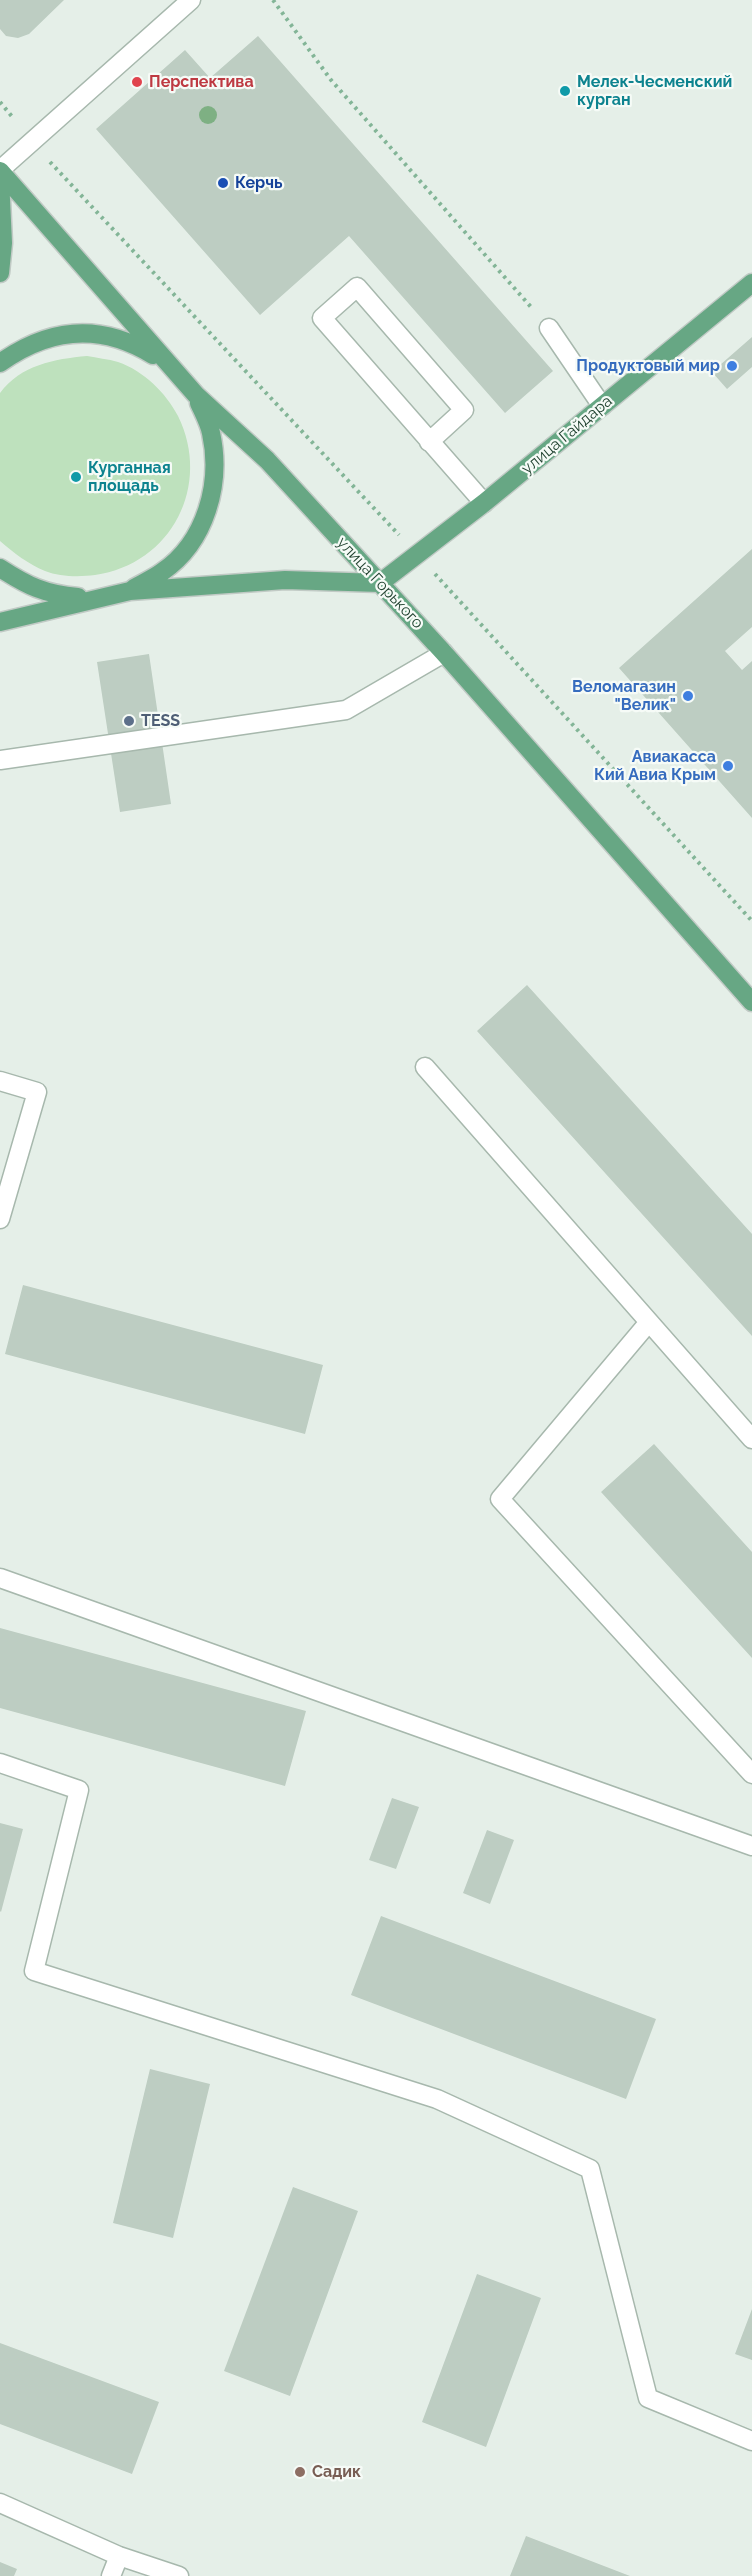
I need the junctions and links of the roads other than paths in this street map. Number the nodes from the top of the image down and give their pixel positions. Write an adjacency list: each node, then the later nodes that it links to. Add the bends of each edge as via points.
1 (191, 0): 2 (street)
2 (0, 170): 8 (main road, улица Горького)
3 (0, 178): 4 (main road)
4 (0, 273)
5 (752, 283): 10 (main road, улица Гайдара)
6 (549, 328): 10 (street)
7 (0, 363): 8 (main road, via 39,340 86,333 132,342)
8 (170, 365): 9 (main road, улица Горького)
9 (196, 395): 14 (main road, улица Горького, via 267,460); 15 (main road, via 211,431 216,470 209,508 191,543 164,572)
10 (602, 406): 12 (main road, улица Гайдара)
11 (429, 441): 11 (street, via 464,411 357,287 322,318); 12 (street)
12 (484, 503): 14 (main road, улица Гайдара)
13 (0, 568): 16 (main road, via 30,588 53,595)
14 (380, 584): 15 (main road, via 285,580); 18 (main road, улица Горького)
15 (130, 591): 16 (main road)
16 (92, 598): 17 (main road)
17 (0, 622)
18 (444, 653): 19 (street, via 346,710); 20 (main road, улица Горького)
19 (0, 760)
20 (752, 1001)
21 (425, 1067): 24 (street)
22 (0, 1082): 23 (street, via 37,1092)
23 (0, 1219)
24 (649, 1322): 25 (street); 28 (street, via 500,1499)
25 (752, 1439)
26 (0, 1578): 29 (street)
27 (0, 1763): 30 (street, via 79,1790 34,1971 438,2099 590,2169 648,2398)
28 (752, 1774)
29 (752, 1846)
30 (752, 2441)
31 (0, 2503): 32 (street)
32 (119, 2556): 33 (street); 34 (street)
33 (111, 2576)
34 (178, 2576)

